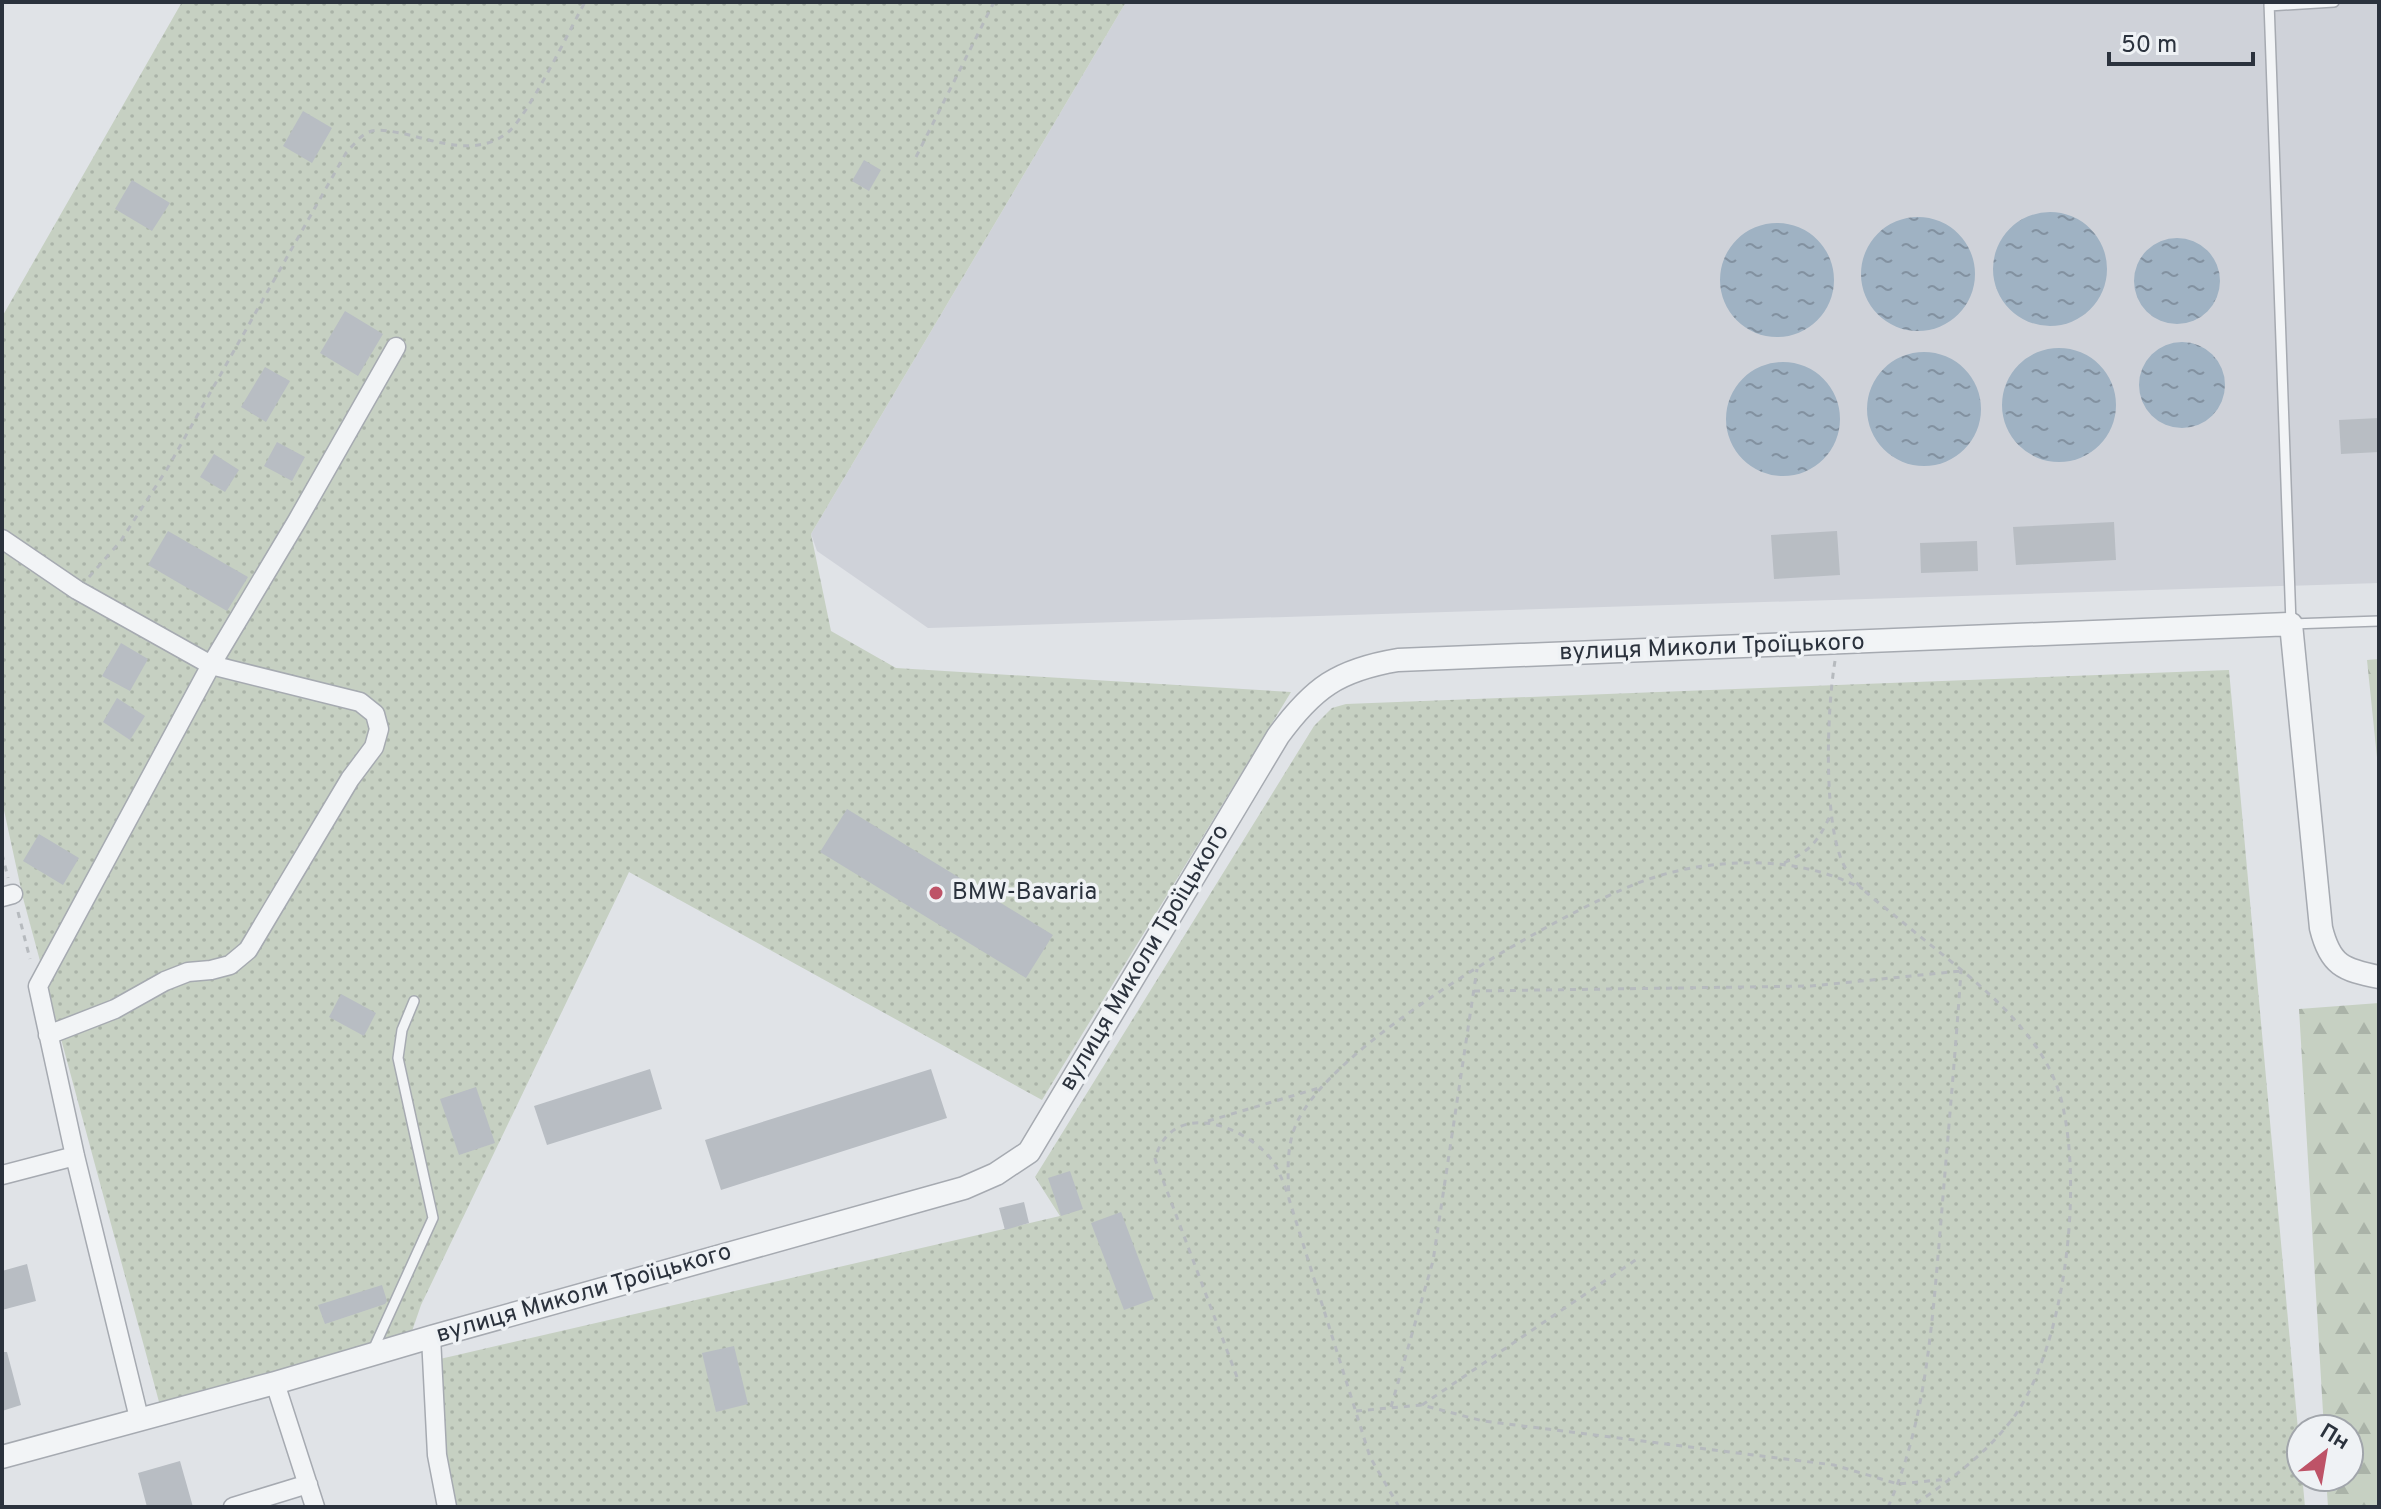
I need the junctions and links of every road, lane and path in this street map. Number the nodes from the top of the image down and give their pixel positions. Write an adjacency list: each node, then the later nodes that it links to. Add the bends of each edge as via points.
1 (585, 2): 8 (path, via 526,109 509,132 490,144 471,147 391,131 358,139 167,469 120,542)
2 (994, 2): 5 (path)
3 (2334, 2): 4 (lane)
4 (2269, 4): 10 (lane)
5 (916, 157)
6 (396, 347): 12 (street)
7 (2, 539): 8 (street)
8 (77, 590): 12 (street)
9 (2379, 621): 10 (lane)
10 (2291, 624): 11 (street, вулиця Миколи Троїцького); 20 (street, via 2321,928 2326,948 2340,966)
11 (1837, 642): 13 (path, via 1831,685); 31 (street, вулиця Миколи Троїцького, via 1398,660 1350,672 1300,706 1278,736 1029,1152 964,1188)
12 (211, 665): 21 (street); 24 (street, via 360,702 375,714 379,729 374,747 248,950 230,965 188,972)
13 (1830, 816): 15 (path, via 1806,853); 16 (path, via 1846,870)
14 (2, 854): 17 (path)
15 (1781, 864): 16 (path, via 1834,874); 18 (path, via 1694,867 1640,882 1563,918)
16 (1863, 889): 19 (path)
17 (7, 895): 21 (path)
18 (1477, 969): 22 (path); 25 (path, via 1447,986)
19 (1961, 971): 22 (path, via 1811,986); 40 (path, via 2028,1035 2050,1069 2064,1109 2070,1150 2069,1232 2056,1311 2036,1377 2017,1411); 42 (path, via 1931,1330)
20 (2379, 977)
21 (38, 986): 24 (street)
22 (1474, 991): 36 (path, via 1433,1261)
23 (414, 1001): 32 (lane, via 398,1058 433,1218)
24 (48, 1035): 27 (street)
25 (1319, 1088): 26 (path); 29 (path, via 1296,1126 1287,1162)
26 (1204, 1122): 29 (path, via 1224,1125 1265,1152 1277,1166); 33 (path, via 1171,1131 1155,1159)
27 (75, 1156): 28 (street); 38 (street)
28 (2, 1175)
29 (1289, 1199): 37 (path)
30 (1637, 1259): 35 (path)
31 (431, 1337): 32 (street, вулиця Миколи Троїцького); 45 (street, via 437,1455)
32 (370, 1355): 34 (street, вулиця Миколи Троїцького)
33 (1237, 1377)
34 (275, 1383): 38 (street, вулиця Миколи Троїцького); 41 (street)
35 (1422, 1405): 36 (path); 42 (path, via 1483,1421 1834,1465)
36 (1391, 1408): 37 (path)
37 (1356, 1411): 46 (path, via 1370,1457)
38 (139, 1418): 39 (street, вулиця Миколи Троїцького)
39 (2, 1457)
40 (1953, 1479): 42 (path); 48 (path)
41 (308, 1484): 43 (street); 44 (street)
42 (1898, 1484): 47 (path)
43 (233, 1507)
44 (315, 1507)
45 (447, 1507)
46 (1399, 1507)
47 (1888, 1507)
48 (1911, 1507)

